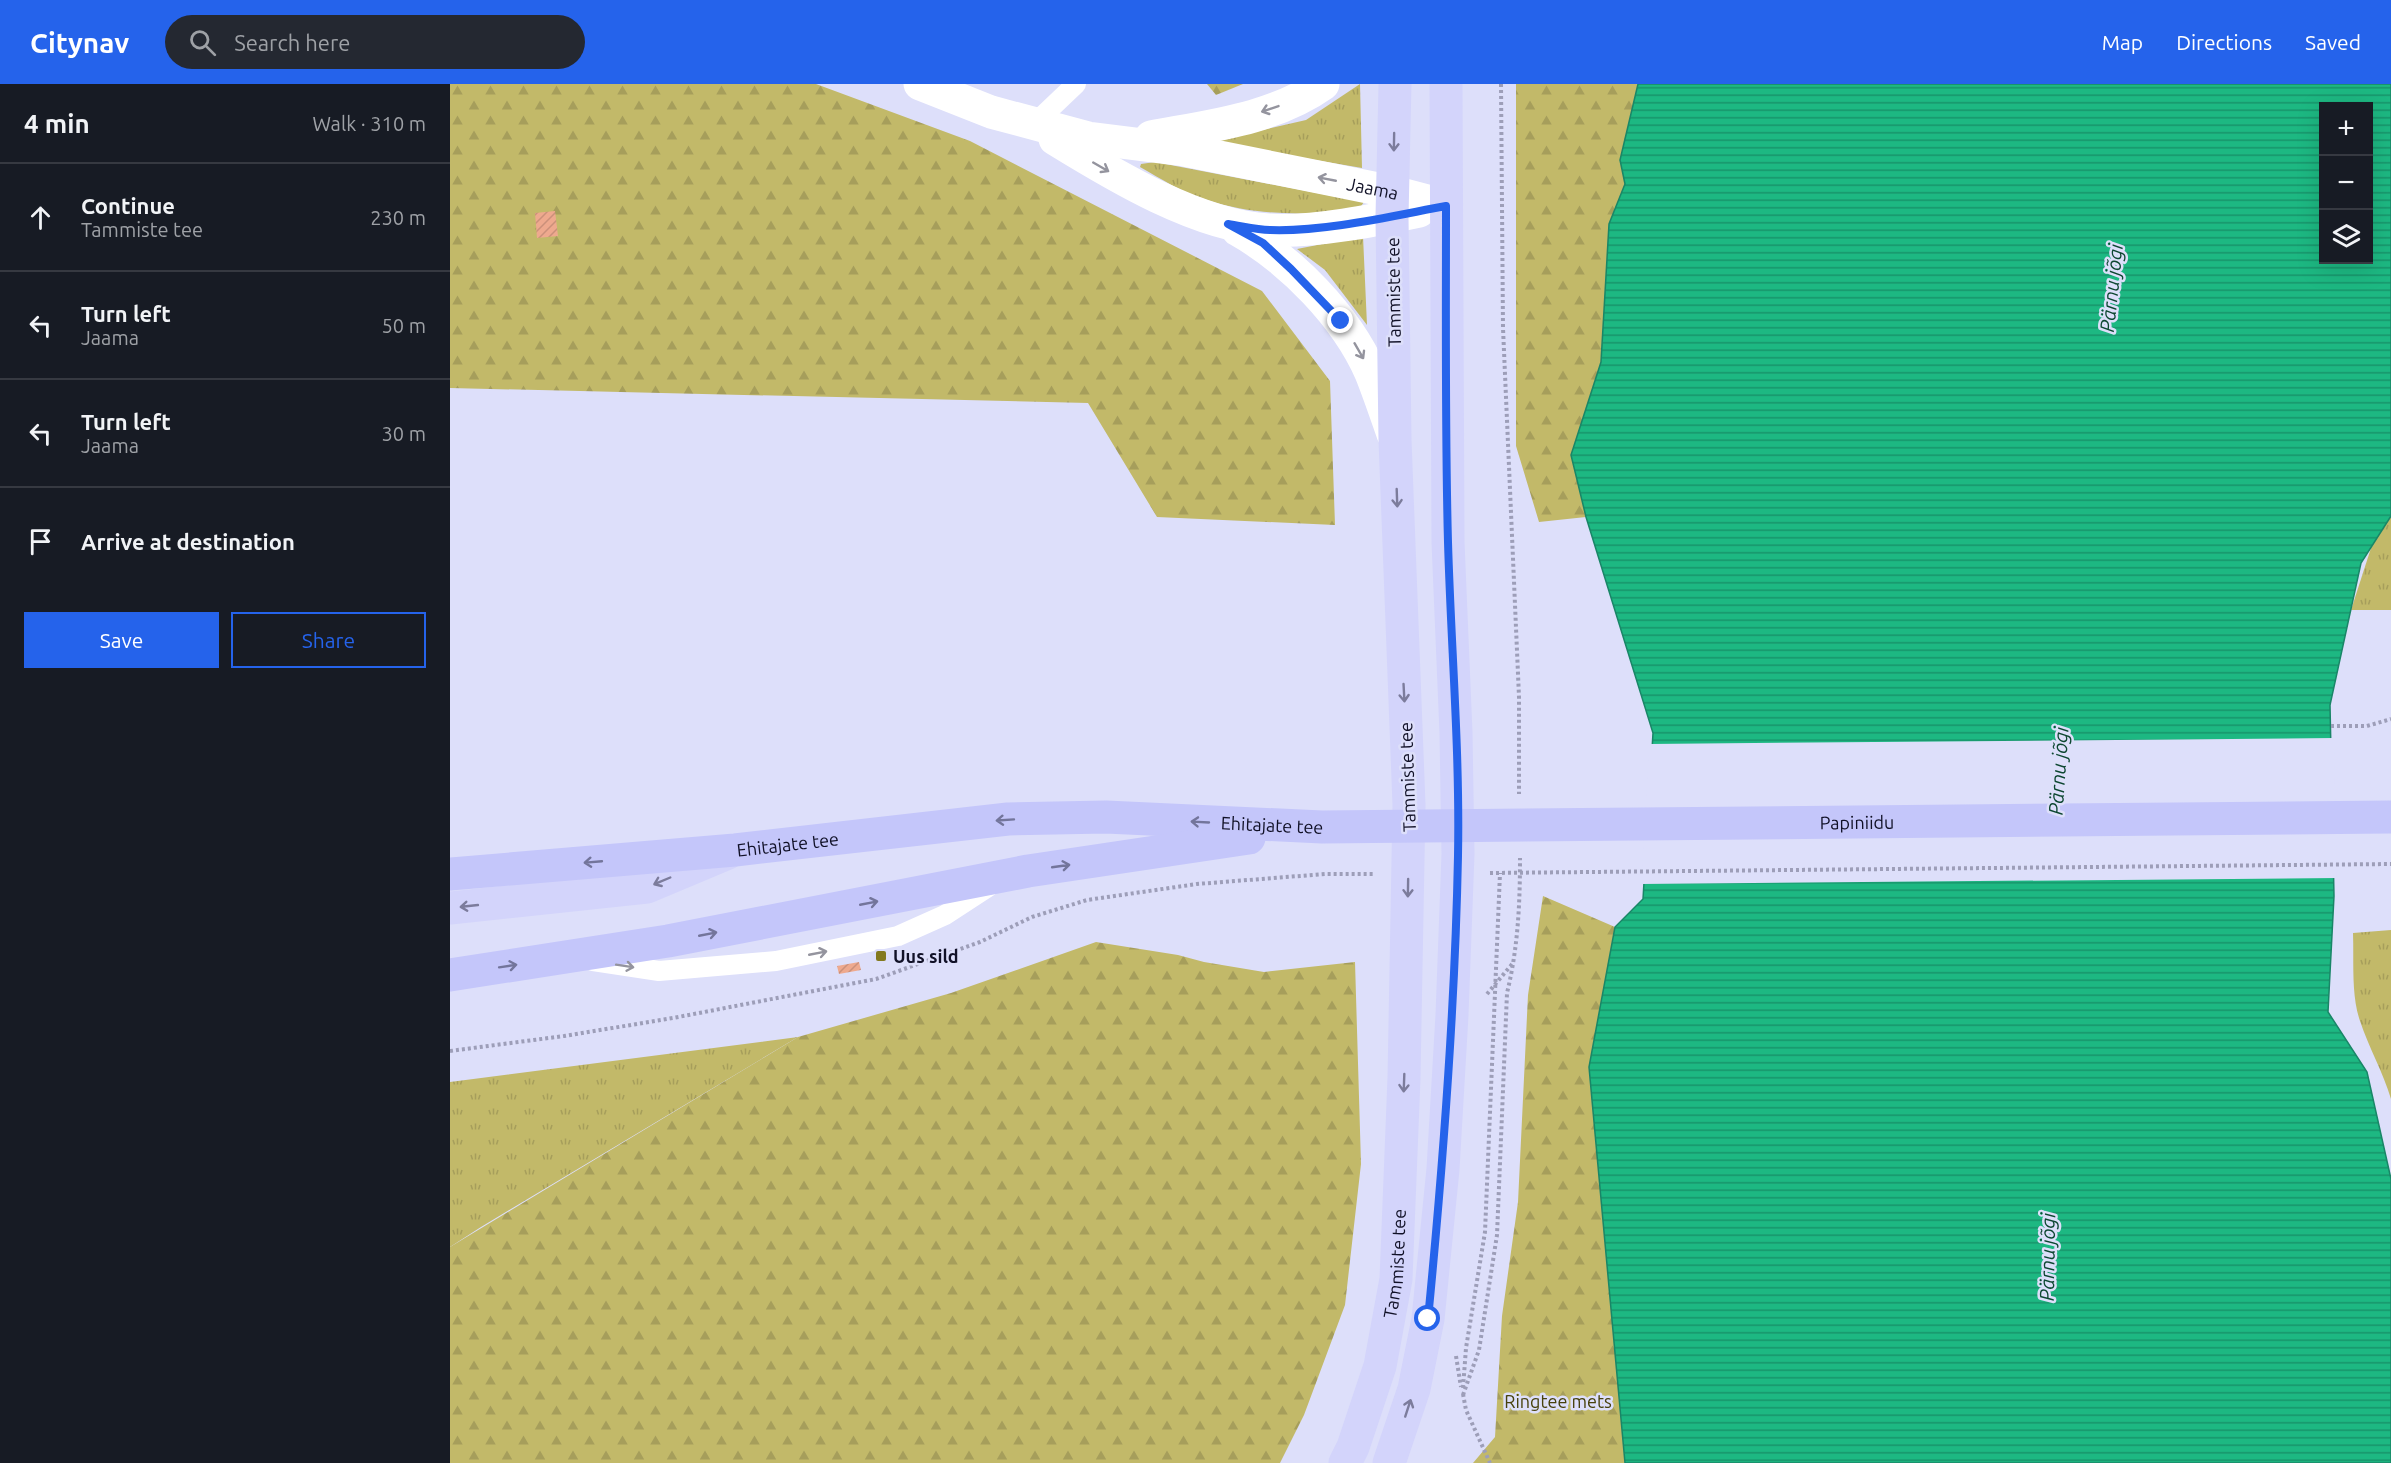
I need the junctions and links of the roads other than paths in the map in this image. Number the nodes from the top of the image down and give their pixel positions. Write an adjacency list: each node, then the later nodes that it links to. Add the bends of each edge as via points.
1 (920, 84): 6 (street, Jaama)
2 (1076, 84): 6 (lane)
3 (1323, 84): 7 (street, Jaama, one-way to 7, via 1303,98 1246,118)
4 (1395, 84): 8 (main road, Tammiste tee, one-way to 8)
5 (1446, 84): 9 (main road)
6 (1033, 125): 7 (street, Jaama); 10 (street, Jaama, one-way to 10, via 1106,170 1197,214)
7 (1120, 142): 8 (street, Jaama, one-way to 7, via 1184,150)
8 (1393, 204): 9 (street, Jaama); 10 (street, Jaama, via 1302,230); 11 (main road, Tammiste tee)
9 (1446, 206): 19 (main road, one-way to 9, via 1414,1389 1428,1319 1443,1169 1452,1015 1458,854 1448,542)
10 (1228, 224): 11 (street, Jaama, one-way to 11, via 1263,243 1341,321 1370,372)
11 (1395, 440): 18 (main road, Tammiste tee, one-way to 18, via 1409,806 1396,1279 1380,1366)
12 (2391, 817): 13 (highway, Papiniidu)
13 (1322, 827): 14 (highway, Ehitajate tee, one-way to 14, via 1106,817 1008,819); 17 (highway, Ehitajate tee, one-way to 13, via 668,941 1003,876)
14 (735, 850): 15 (highway, Ehitajate tee, one-way to 15); 16 (main road, one-way to 16, via 647,887)
15 (450, 874)
16 (450, 908)
17 (450, 975)
18 (1345, 1463)
19 (1389, 1463)

